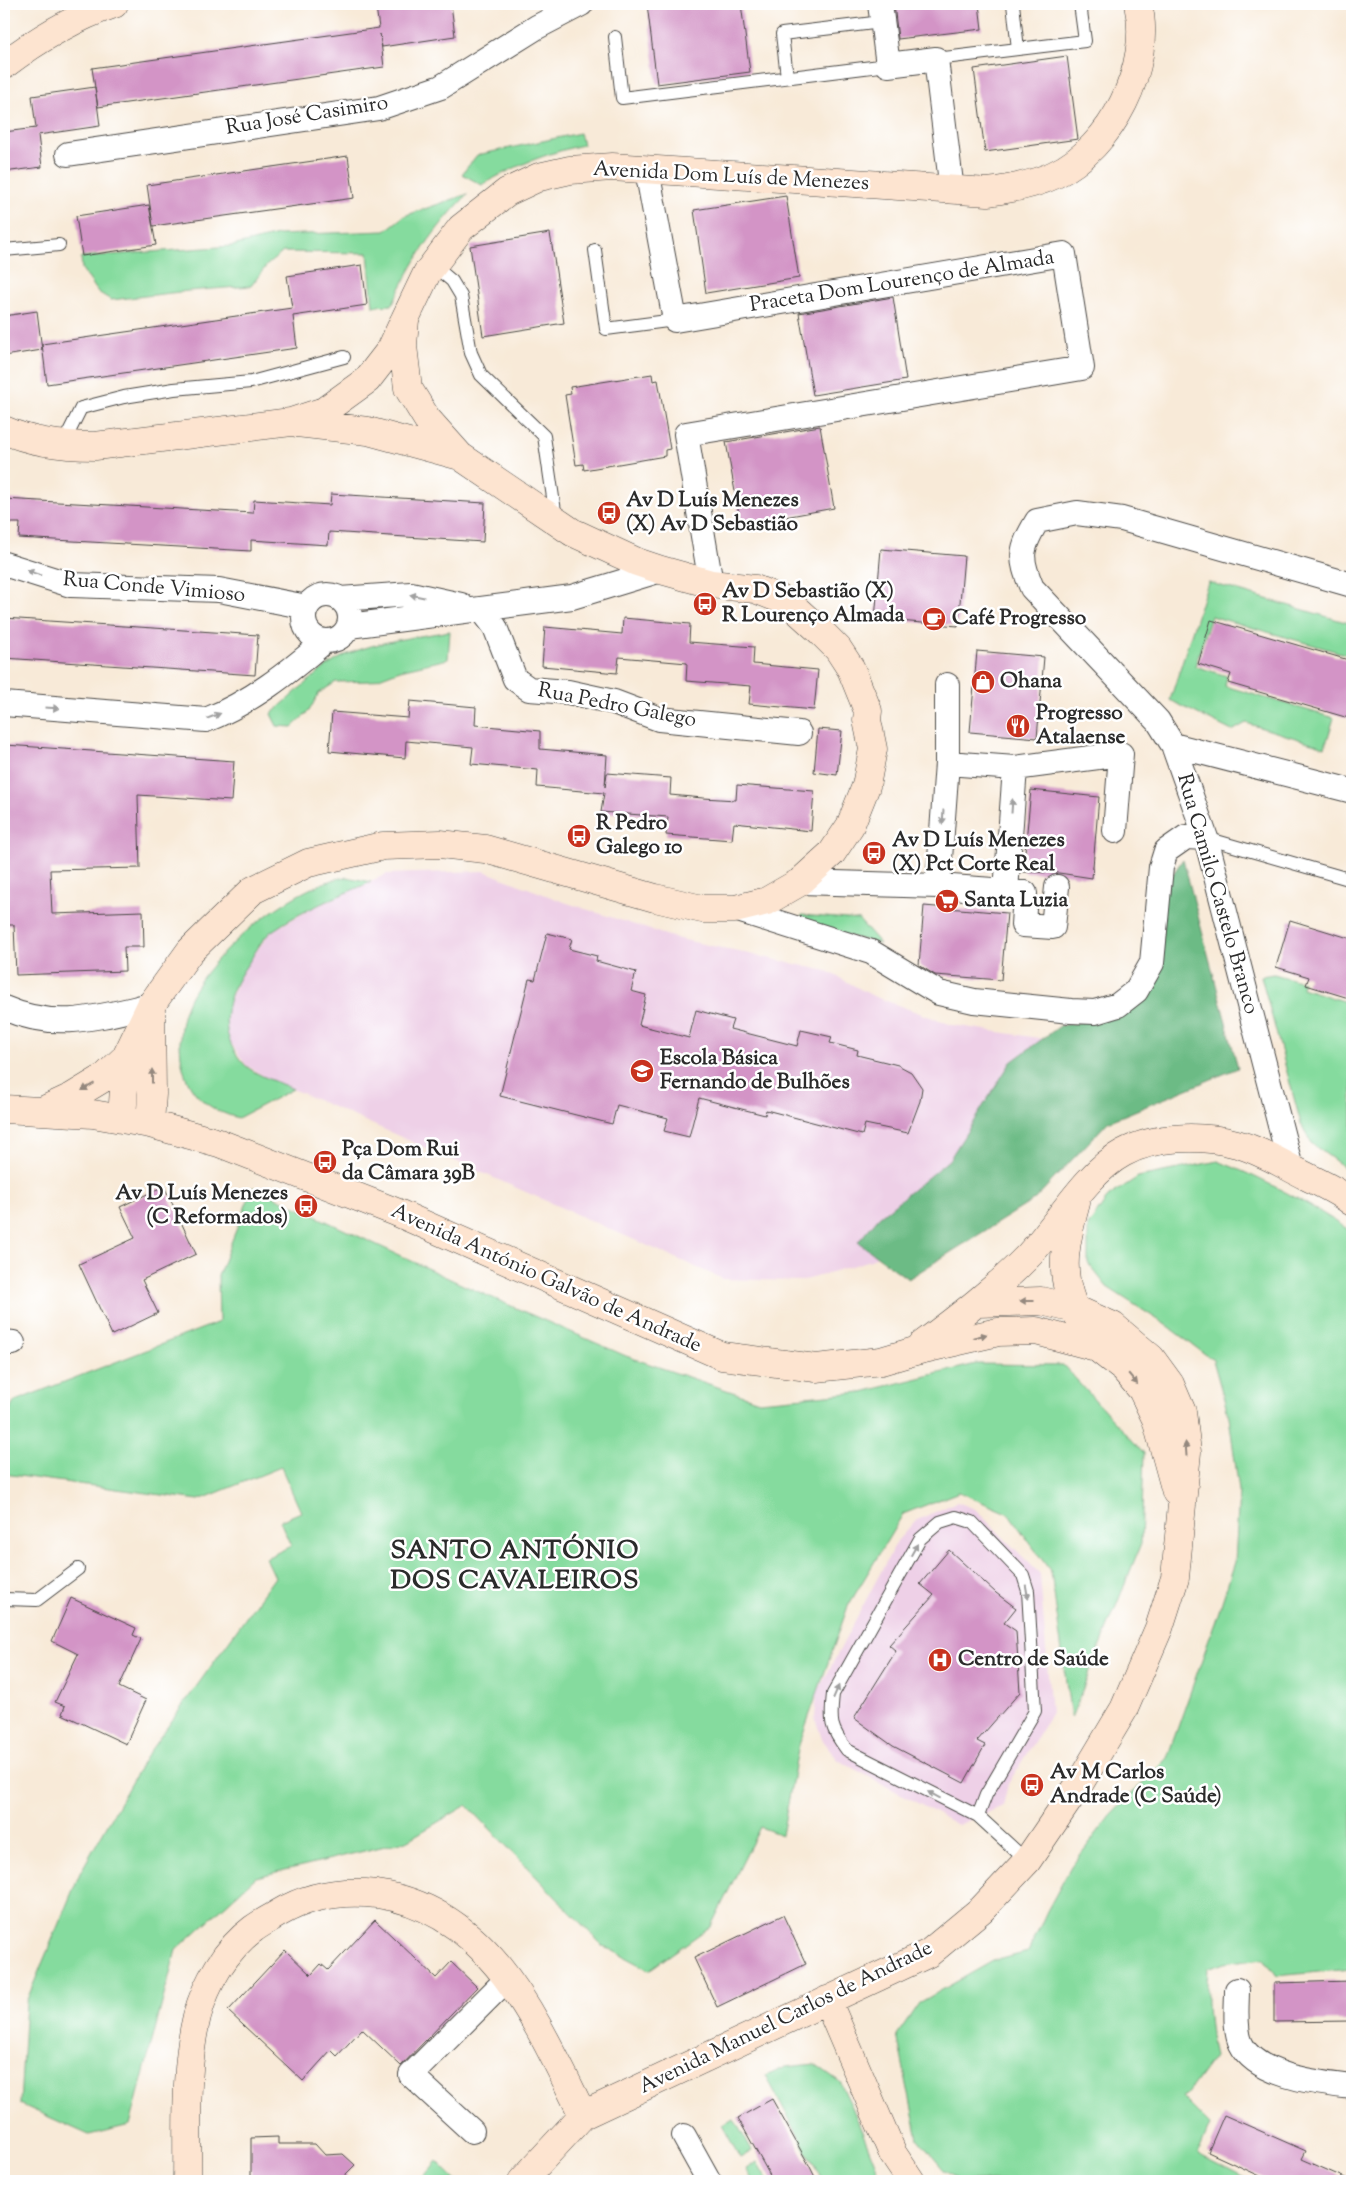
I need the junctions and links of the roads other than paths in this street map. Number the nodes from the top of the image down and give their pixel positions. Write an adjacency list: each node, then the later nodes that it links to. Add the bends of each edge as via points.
1 (114, 4): 10 (street, via 63,25)
2 (581, 4): 13 (street, Rua José Casimiro, via 537,27 441,87 379,108)
3 (1013, 4): 8 (lane)
4 (1080, 4): 8 (lane, via 1085,41)
5 (1138, 4): 15 (street, Avenida Dom Luís de Menezes, via 1140,49 1131,86 1111,126 1083,155 1056,174 1019,188 988,192)
6 (881, 13): 11 (street); 12 (lane, via 782,34)
7 (615, 37): 12 (lane, via 622,98)
8 (1018, 49): 9 (lane)
9 (936, 59): 11 (street); 15 (street)
10 (4, 64)
11 (888, 65): 12 (lane)
12 (787, 78)
13 (68, 154)
14 (647, 170): 15 (street, Avenida Dom Luís de Menezes); 19 (street, Avenida Dom Luís de Menezes, via 570,170 539,177 507,192 461,228); 21 (street)
15 (952, 191)
16 (58, 245): 17 (lane)
17 (4, 250)
18 (595, 250): 21 (lane, via 606,329)
19 (433, 265): 20 (street, Avenida Dom Luís de Menezes); 27 (lane, via 452,281 461,296 471,353 481,374 544,436)
20 (405, 319): 23 (street, via 390,349 366,380 324,411); 26 (street, Avenida Dom Luís de Menezes, via 403,346 408,388 426,419)
21 (675, 320): 30 (street, Praceta Dom Lourenço de Almada, via 1064,254 1082,368 686,434)
22 (344, 356): 25 (lane, via 251,382 174,389 81,408)
23 (290, 422): 25 (street, via 95,446); 26 (street, via 368,432)
24 (4, 430): 25 (street)
25 (62, 446)
26 (460, 456): 27 (street, Avenida Dom Luís de Menezes)
27 (557, 521): 29 (street, Avenida Dom Luís de Menezes, via 580,536)
28 (4, 564): 33 (street, Rua Conde Vimioso, one-way to 28, via 218,590 71,585)
29 (661, 570): 30 (street, Avenida Dom Luís de Menezes); 34 (street, via 572,597)
30 (710, 584): 47 (street, Avenida Dom Luís de Menezes, via 755,589 788,602 838,649 852,669 868,711 873,749 866,786 850,826 832,853)
31 (1352, 584): 40 (street, Rua Camilo Castelo Branco, via 1122,519 1077,514 1037,521 1024,543 1024,568 1032,588 1158,721)
32 (340, 599): 33 (street, via 325,595); 34 (street, one-way to 32, via 411,594); 35 (street, via 349,611)
33 (306, 607): 36 (street, via 306,629)
34 (482, 610): 35 (street); 39 (street, Rua Pedro Galego, via 495,627 514,679 529,689 568,692 614,702 659,719)
35 (348, 626): 36 (street, via 339,638)
36 (325, 641): 38 (street, one-way to 36, via 206,720 255,696 290,672)
37 (946, 685): 41 (street)
38 (4, 704)
39 (799, 733)
40 (1173, 745): 43 (street); 45 (street, Rua Camilo Castelo Branco)
41 (947, 763): 42 (street); 48 (street, one-way to 48)
42 (1015, 768): 44 (street, via 1121,754); 50 (street, one-way to 42)
43 (1352, 791)
44 (1115, 830)
45 (1206, 838): 46 (lane); 51 (street, via 1186,837 1166,851 1161,867 1152,963 1136,991 1118,1005 1096,1012 974,1001 939,993 871,952); 59 (street, Rua Camilo Castelo Branco)
46 (1352, 880)
47 (800, 882): 48 (street); 51 (street, Avenida Dom Luís de Menezes, via 768,901)
48 (938, 886): 50 (street)
49 (1057, 887): 50 (street, via 1053,928 1022,925 1025,893)
50 (1006, 891)
51 (735, 909): 52 (street, Avenida Dom Luís de Menezes, via 702,909 654,898 485,849 440,844 383,846 308,863 253,890 190,951)
52 (151, 1005): 53 (street, via 87,1020 55,1022); 54 (street, Avenida Dom Luís de Menezes); 58 (street, one-way to 52)
53 (4, 1008)
54 (126, 1057): 56 (street, Avenida Dom Luís de Menezes, one-way to 56, via 105,1077); 57 (street, Avenida Dom Luís de Menezes)
55 (4, 1109): 56 (street, Avenida António Galvão de Andrade)
56 (42, 1111): 57 (street, Avenida António Galvão de Andrade)
57 (122, 1119): 58 (street, Avenida António Galvão de Andrade)
58 (150, 1124): 65 (street, Avenida António Galvão de Andrade, via 219,1143 396,1212 722,1356 816,1368 881,1361)
59 (1291, 1168): 60 (street, via 1237,1144 1172,1139 1141,1144 1122,1154 1101,1168); 61 (street)
60 (1077, 1197): 62 (street, via 1030,1253); 63 (street, via 1064,1260 1064,1276)
61 (1352, 1202)
62 (978, 1303): 63 (street, Avenida Manuel Carlos de Andrade, one-way to 62, via 1041,1301); 65 (street)
63 (1075, 1309): 64 (street); 66 (street, Avenida Manuel Carlos de Andrade, one-way to 63, via 1188,1452 1182,1412 1170,1384 1151,1358 1113,1326)
64 (1096, 1347): 65 (street, Avenida António Galvão de Andrade, one-way to 64, via 998,1332 1036,1331); 66 (street, one-way to 66, via 1124,1369 1142,1390 1165,1446)
65 (915, 1351)
66 (1182, 1515): 70 (street, Avenida Manuel Carlos de Andrade, via 1175,1578 1159,1628 1124,1709 1078,1786)
67 (78, 1569): 68 (lane, via 38,1600)
68 (4, 1599)
69 (978, 1816): 69 (lane, one-way to 69, via 847,1750 834,1733 830,1716 833,1694 920,1539 940,1522 956,1517 979,1528 1023,1575 1028,1591 1035,1711 986,1795); 70 (lane)
70 (1027, 1861): 73 (street, Avenida Manuel Carlos de Andrade, via 982,1909 929,1953)
71 (507, 1979): 75 (street, via 554,2058); 76 (street, via 411,2075); 78 (street, via 468,1934 438,1913 401,1898 365,1893 326,1894 289,1907 253,1929 228,1953 208,1985 197,2015 190,2051)
72 (1237, 1990): 74 (street, via 1240,2043 1251,2057 1294,2078)
73 (827, 2000): 75 (street, Avenida Manuel Carlos de Andrade); 81 (street, via 893,2154)
74 (1352, 2087)
75 (582, 2115): 79 (street)
76 (472, 2131)
77 (684, 2136): 80 (street)
78 (187, 2181)
79 (522, 2181)
80 (709, 2181)
81 (911, 2181)

